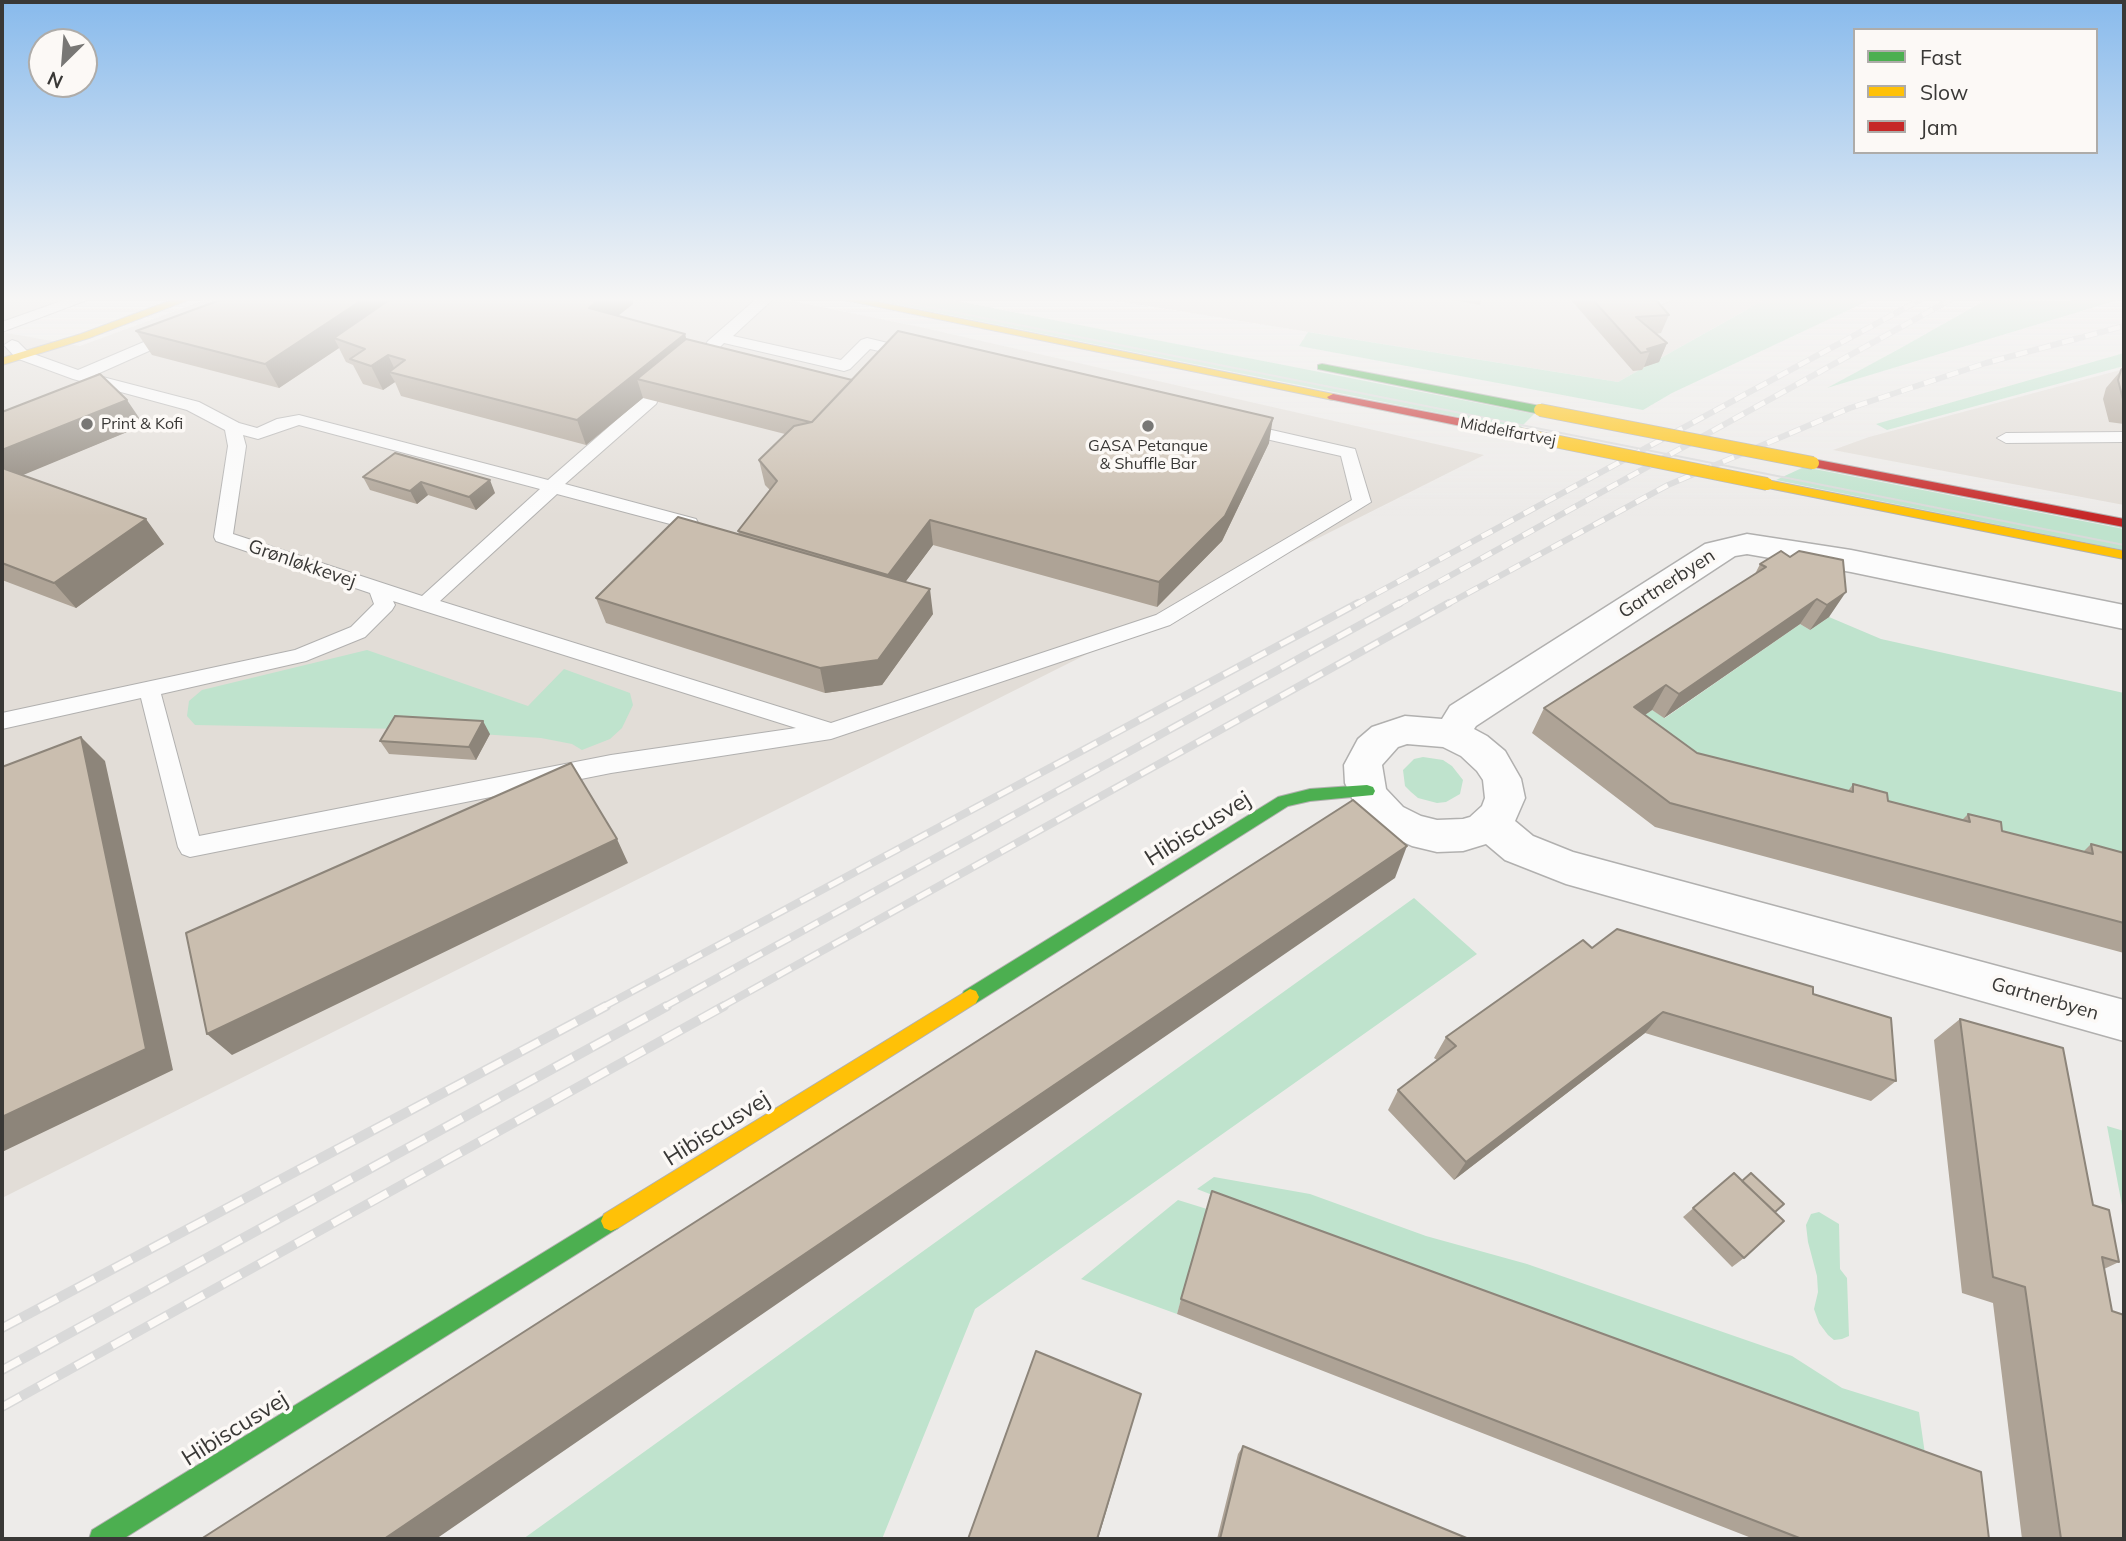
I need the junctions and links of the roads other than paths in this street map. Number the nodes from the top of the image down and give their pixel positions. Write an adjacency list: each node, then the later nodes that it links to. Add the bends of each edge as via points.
1 (67, 372): 5 (lane)
2 (88, 372): 5 (lane)
3 (1210, 372): 14 (street, Middelfartvej, bridge)
4 (1347, 372): 13 (street, Middelfartvej, bridge)
5 (79, 376): 8 (lane, via 193,406)
6 (650, 400): 11 (lane)
7 (1215, 422): 20 (lane, via 1349,453 1362,502 1163,620)
8 (233, 427): 11 (lane, via 258,434 299,420); 15 (lane, Grønløkkevej, via 237,446 223,537)
9 (2124, 437): 10 (lane)
10 (2006, 438)
11 (554, 486): 12 (lane); 16 (lane)
12 (689, 523)
13 (2124, 523)
14 (2124, 558)
15 (378, 589): 16 (lane); 18 (lane, Grønløkkevej, via 385,606 358,632 299,656)
16 (425, 604): 20 (lane)
17 (2124, 617): 21 (street, Gartnerbyen, via 1851,561 1747,544 1730,546 1463,716)
18 (149, 689): 19 (lane, Grønløkkevej); 20 (lane, via 190,847 611,764)
19 (2, 721)
20 (831, 730)
21 (1452, 735): 22 (street, via 1405,730 1385,737 1371,749 1363,765); 23 (street, via 1474,746 1502,779 1505,797)
22 (1367, 791): 23 (street, via 1390,818 1412,830 1462,835); 25 (street, Hibiscusvej, via 1284,801)
23 (1489, 823): 24 (street, Gartnerbyen, via 1519,848 1566,867)
24 (2124, 1021)
25 (101, 1539)

